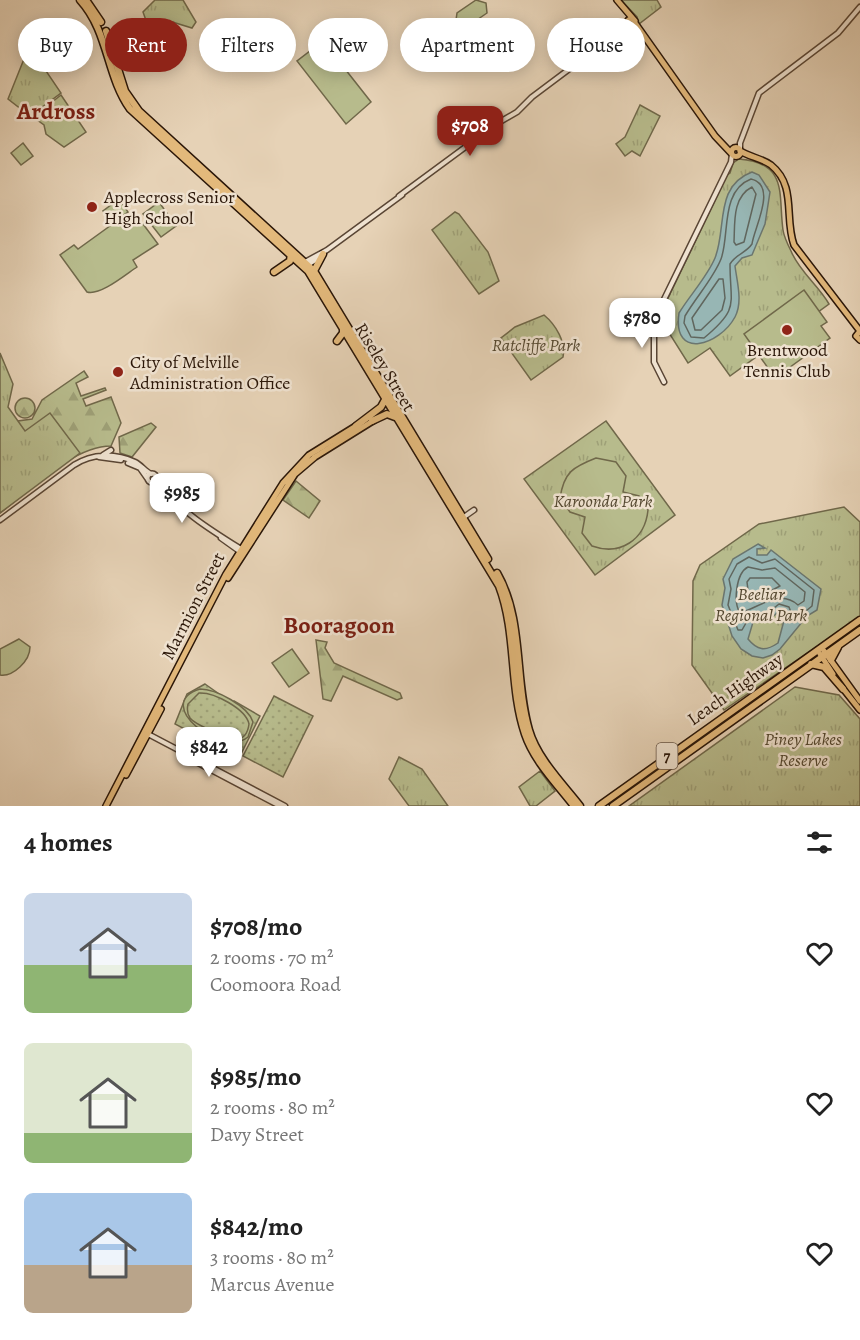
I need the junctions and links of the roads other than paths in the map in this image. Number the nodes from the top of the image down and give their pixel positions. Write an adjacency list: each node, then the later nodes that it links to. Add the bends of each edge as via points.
1 (80, 0): 6 (highway, Riseley Street)
2 (86, 0): 6 (highway, Riseley Street)
3 (616, 0): 5 (main road)
4 (860, 8): 9 (street, via 839,32 759,93)
5 (628, 18)
6 (103, 28): 11 (highway, Riseley Street, via 121,94 136,115); 12 (highway, Riseley Street, via 125,91 139,111)
7 (645, 41): 9 (main road, via 715,136)
8 (566, 72): 10 (street)
9 (736, 151): 16 (main road, via 763,162 779,178 787,196 792,245); 19 (street, via 654,320 654,362)
10 (325, 252): 12 (street); 13 (highway)
11 (291, 253): 12 (highway, Riseley Street); 14 (highway, via 290,261)
12 (305, 264): 13 (highway, Riseley Street); 15 (highway, Riseley Street)
13 (314, 271): 21 (highway, Riseley Street)
14 (274, 272)
15 (343, 327): 18 (highway, Riseley Street); 18 (highway, via 340,341 349,342)
16 (859, 332): 17 (main road)
17 (860, 340)
18 (358, 351): 20 (highway, Riseley Street)
19 (664, 382)
20 (386, 398): 21 (highway, Riseley Street); 23 (highway, via 381,407)
21 (393, 406): 22 (main road, Marmion Street); 23 (main road, Marmion Street); 24 (highway, Riseley Street); 30 (highway, Riseley Street)
22 (372, 421): 24 (highway, via 394,415); 33 (main road, Marmion Street, via 302,467)
23 (356, 426): 33 (main road, Marmion Street, via 295,466)
24 (408, 434): 29 (highway, Riseley Street)
25 (111, 450): 26 (street)
26 (100, 456): 27 (street, via 134,465); 31 (street, via 79,462)
27 (149, 476): 28 (street, via 149,482); 28 (street, via 155,475)
28 (155, 482): 33 (street, via 187,514)
29 (456, 513): 30 (street); 32 (highway, Riseley Street)
30 (464, 517): 32 (street); 45 (highway, Riseley Street, via 499,576 510,603 533,742)
31 (0, 520)
32 (468, 533): 45 (highway, Riseley Street, via 505,602 525,733 538,759)
33 (241, 551): 44 (main road, Marmion Street); 44 (main road, Marmion Street)
34 (860, 620): 37 (highway, Leach Highway / 7)
35 (860, 630): 36 (highway, Leach Highway / 7)
36 (840, 644): 38 (highway, Leach Highway / 7); 39 (highway)
37 (819, 649): 38 (main road); 49 (highway, Leach Highway / 7)
38 (824, 655): 39 (main road); 40 (highway, Leach Highway / 7); 41 (main road)
39 (831, 660): 42 (main road)
40 (811, 664): 41 (highway, via 824,667); 50 (highway, Leach Highway / 7)
41 (843, 689): 43 (main road)
42 (860, 701)
43 (860, 710)
44 (147, 736): 46 (main road, Marmion Street); 47 (street)
45 (578, 805): 48 (highway)
46 (108, 806)
47 (282, 806)
48 (587, 806)
49 (600, 806)
50 (613, 806)

